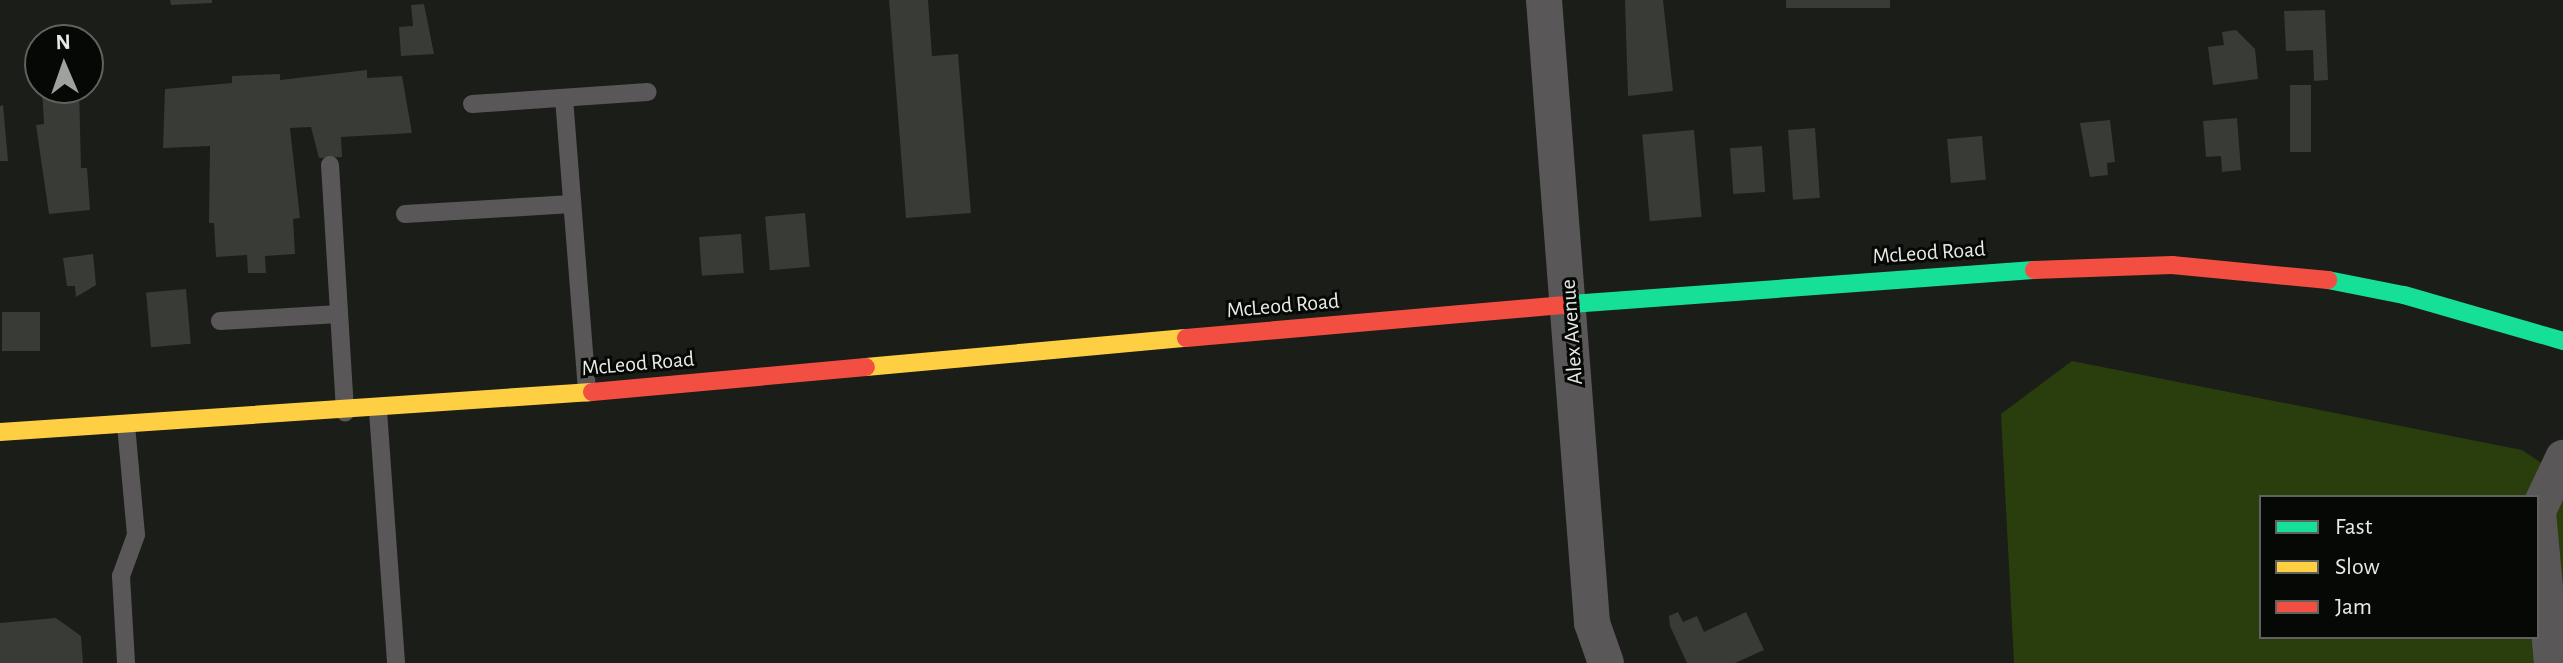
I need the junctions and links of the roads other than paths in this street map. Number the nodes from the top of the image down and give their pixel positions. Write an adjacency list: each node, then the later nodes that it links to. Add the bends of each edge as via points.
1 (1544, 0): 8 (street, Alex Avenue)
2 (648, 92): 3 (lane)
3 (564, 98): 4 (lane); 6 (lane)
4 (472, 104)
5 (330, 165): 9 (lane)
6 (572, 204): 7 (lane); 12 (lane)
7 (405, 214)
8 (1570, 304): 11 (main road, McLeod Road, via 2172,265 2289,273 2404,295); 12 (main road, McLeod Road); 23 (street, Alex Avenue, via 1592,623)
9 (339, 314): 10 (lane); 14 (lane)
10 (220, 321)
11 (2563, 341)
12 (587, 393): 13 (main road, McLeod Road)
13 (378, 411): 14 (main road, McLeod Road); 22 (lane)
14 (345, 413): 15 (main road, McLeod Road)
15 (126, 425): 16 (main road, McLeod Road); 21 (lane, via 136,535 121,576)
16 (0, 432)
17 (2563, 458): 18 (street)
18 (2539, 509)
19 (2539, 517): 20 (street)
20 (2556, 624): 24 (street)
21 (126, 663)
22 (396, 663)
23 (1606, 663)
24 (2552, 663)

